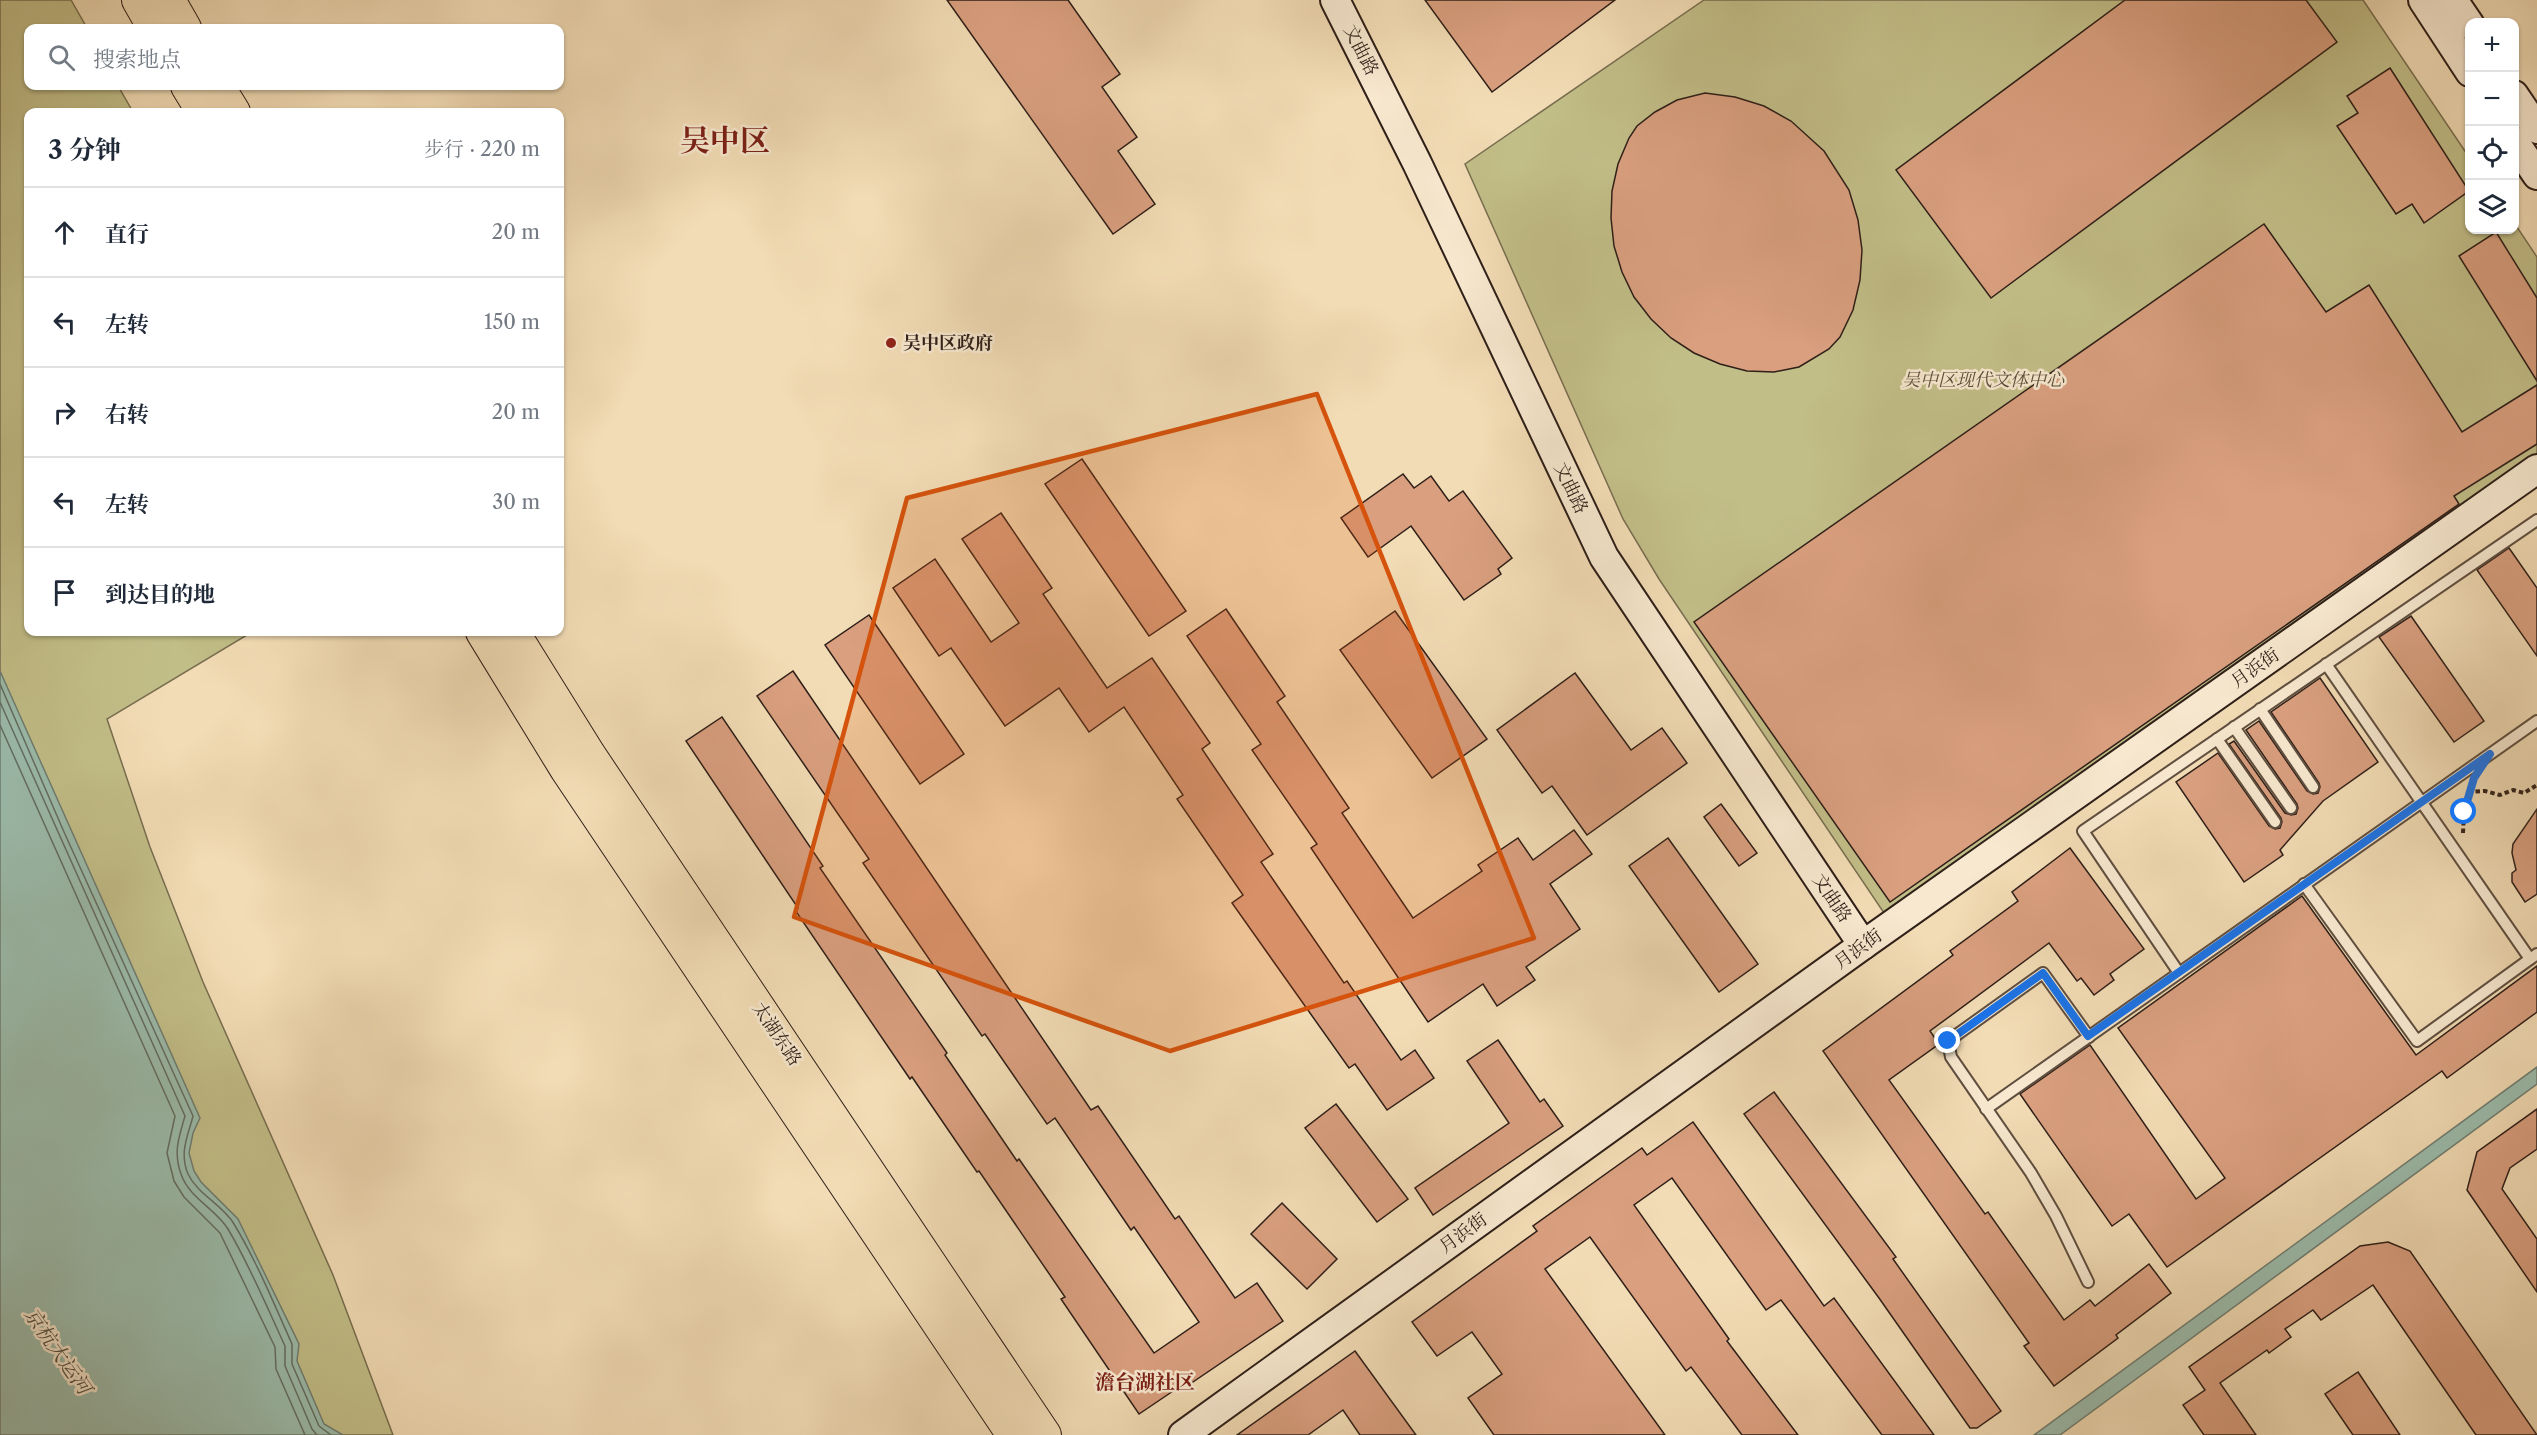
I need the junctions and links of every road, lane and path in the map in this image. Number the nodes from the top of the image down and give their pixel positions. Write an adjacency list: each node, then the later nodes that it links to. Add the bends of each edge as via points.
1 (138, 0): 7 (main road)
2 (169, 0): 8 (main road)
3 (1335, 0): 36 (street, 文曲路, via 1418,163 1604,556)
4 (2423, 0): 9 (street)
5 (2453, 0): 6 (street)
6 (2465, 19)
7 (152, 24)
8 (183, 24)
9 (2465, 66)
10 (189, 90): 13 (main road)
11 (220, 90): 14 (main road)
12 (2519, 102): 15 (street)
13 (201, 108)
14 (232, 108)
15 (2537, 129)
16 (2519, 149): 17 (street)
17 (2537, 176)
18 (2537, 468): 36 (street, 月浜街)
19 (2537, 520): 22 (lane)
20 (484, 636): 42 (main road, 太湖东路, via 572,778)
21 (516, 636): 43 (main road, 太湖东路, via 606,780)
22 (2326, 664): 23 (lane); 31 (lane)
23 (2260, 709): 25 (lane); 29 (lane)
24 (2537, 721): 27 (lane)
25 (2235, 727): 26 (lane); 32 (lane)
26 (2217, 739): 33 (lane); 38 (lane, via 2083,831)
27 (2490, 754): 30 (path); 31 (lane)
28 (2537, 785): 30 (path, via 2524,793)
29 (2313, 787)
30 (2468, 792): 34 (path)
31 (2421, 802): 35 (lane); 37 (lane)
32 (2291, 808)
33 (2276, 822)
34 (2463, 835)
35 (2304, 884): 37 (lane, via 2417,1041); 38 (lane)
36 (1863, 945): 44 (street, 月浜街)
37 (2533, 957)
38 (2179, 973): 39 (lane)
39 (2088, 1036): 40 (lane); 40 (lane, via 2043,973 1948,1041 1951,1057)
40 (1986, 1108): 41 (lane, via 2031,1173)
41 (2088, 1282)
42 (1013, 1435)
43 (1045, 1435)
44 (1183, 1435)

